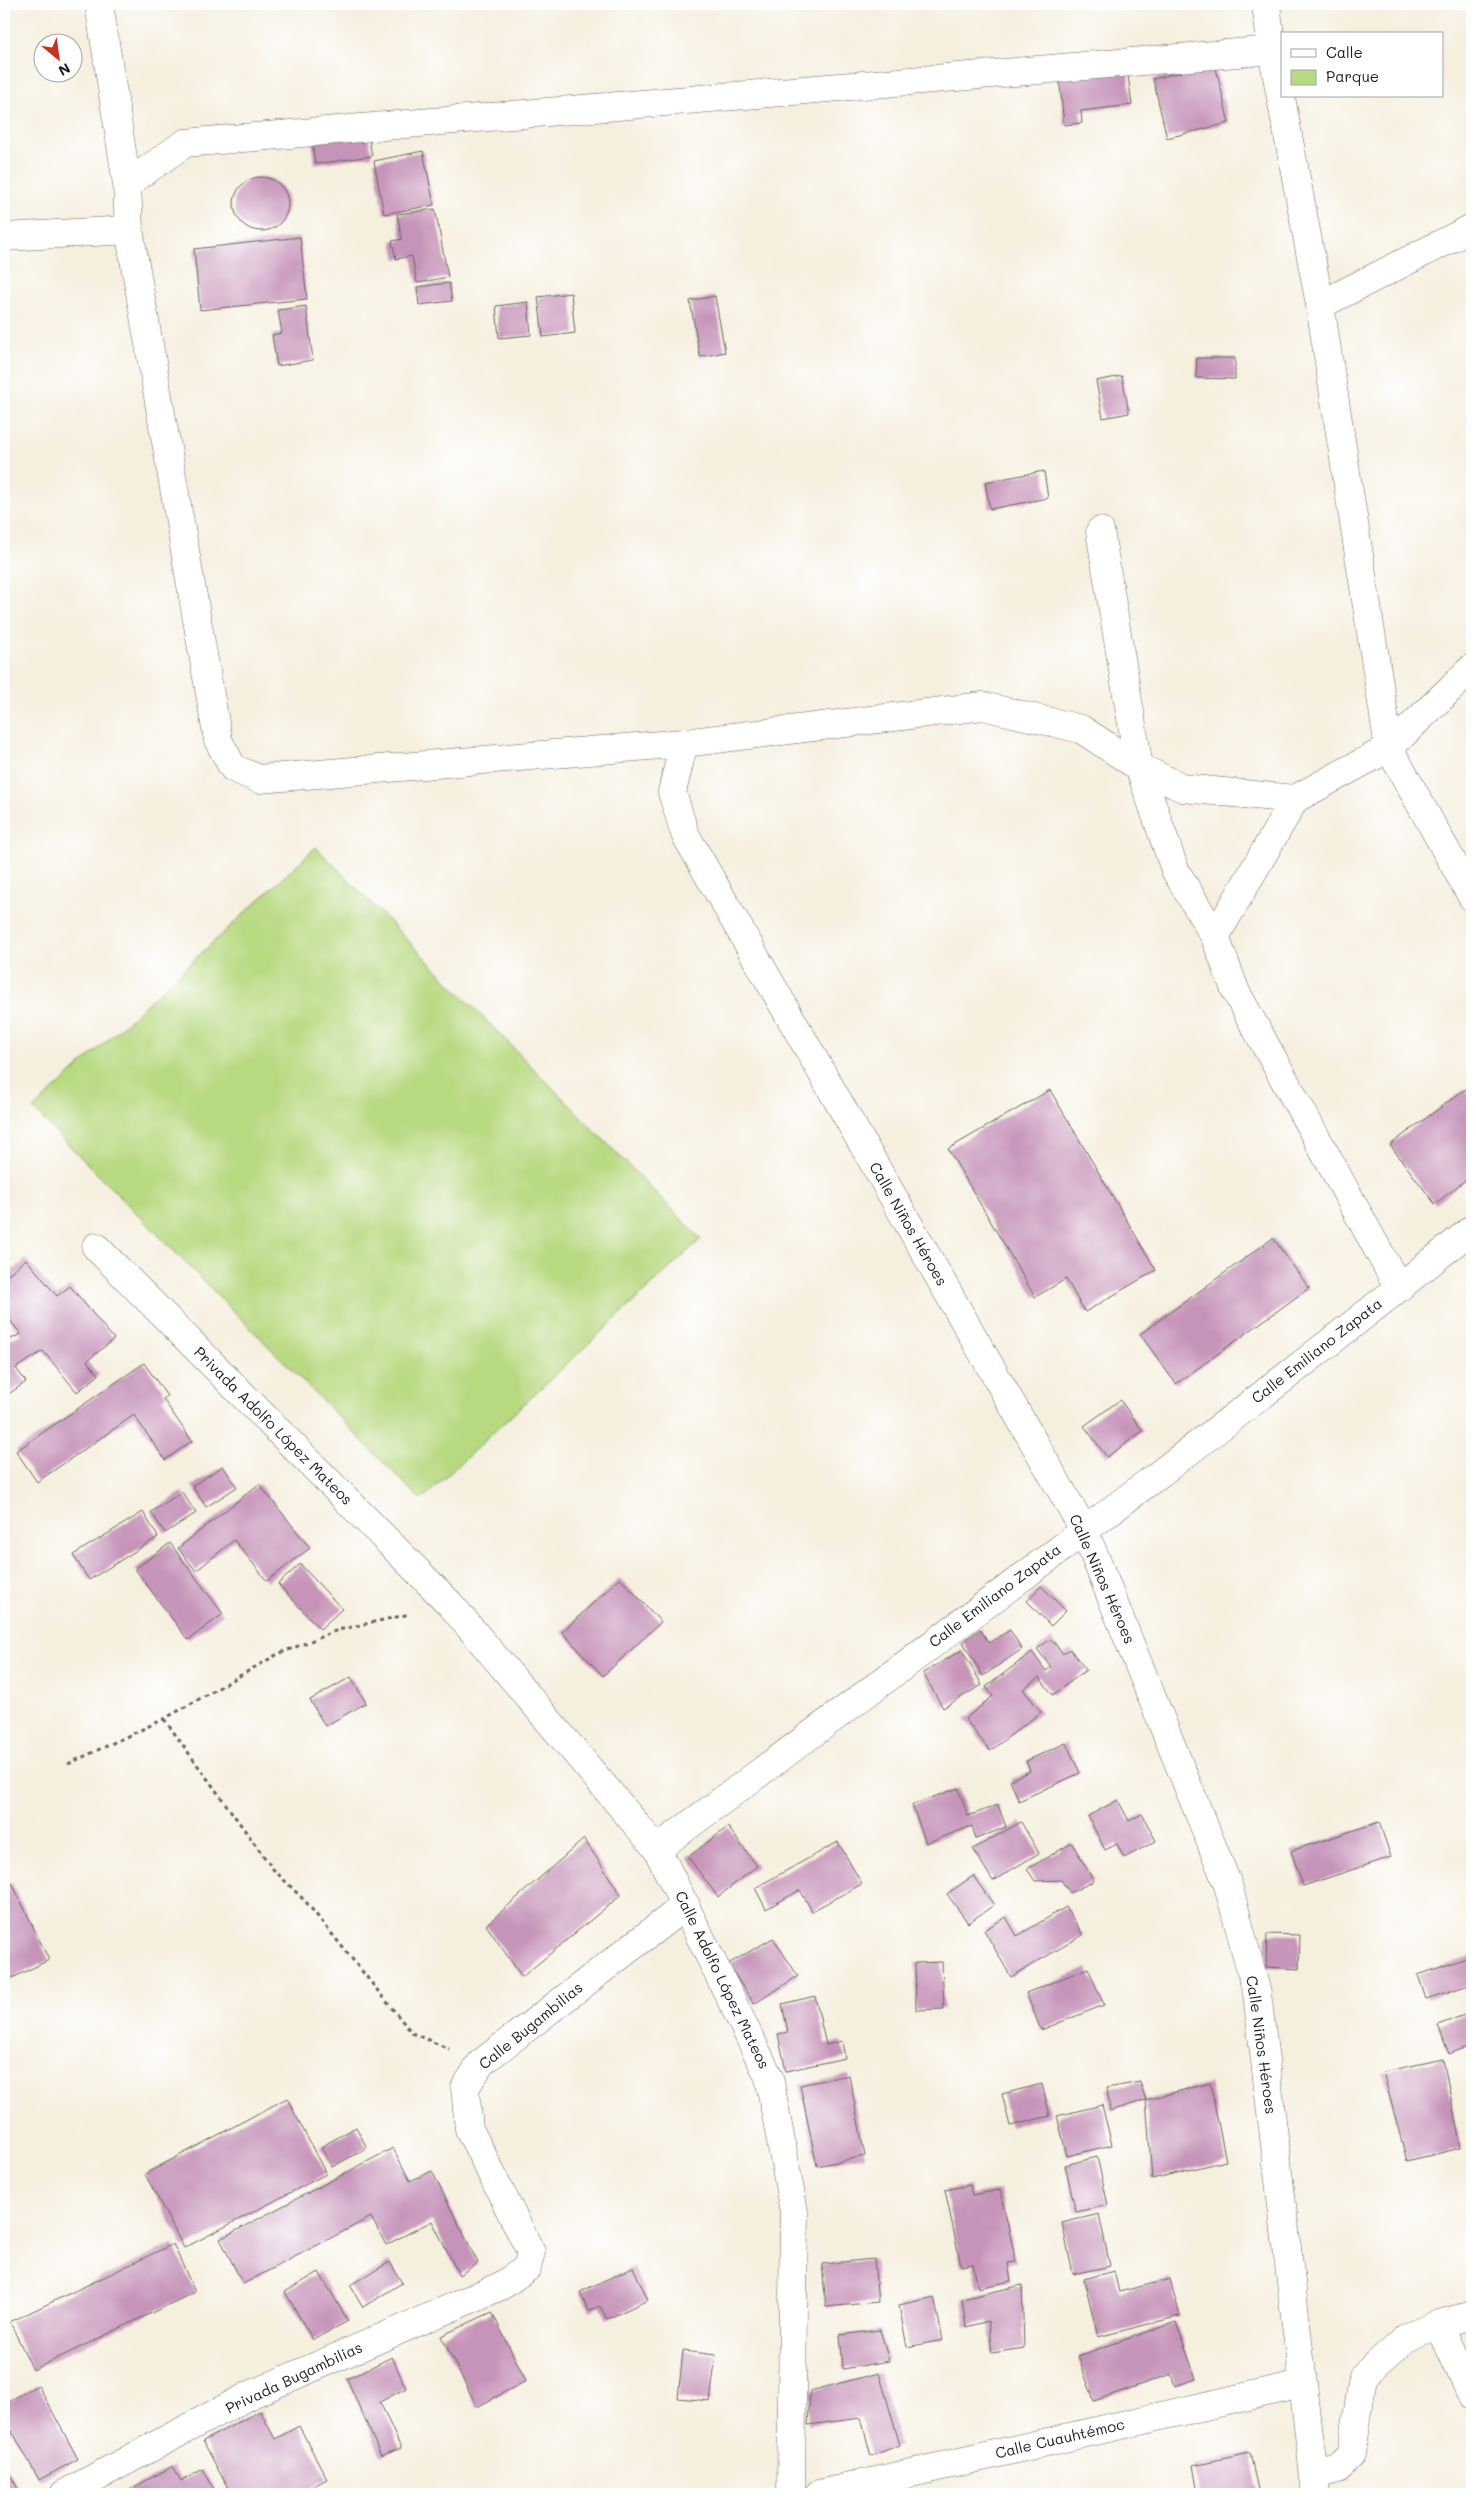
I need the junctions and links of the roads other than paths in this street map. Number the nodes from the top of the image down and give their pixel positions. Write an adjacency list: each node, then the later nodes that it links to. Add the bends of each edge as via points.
1 (100, 4): 6 (street)
2 (1266, 4): 3 (street)
3 (1272, 50): 5 (street); 6 (street, via 185,143)
4 (1281, 98): 10 (street)
5 (1281, 98)
6 (127, 184): 8 (street)
7 (1472, 228): 10 (street)
8 (129, 230): 9 (street); 13 (street, via 218,740 233,768 259,779)
9 (4, 236)
10 (1320, 304): 14 (street)
11 (1100, 531): 15 (street)
12 (1472, 668): 14 (street)
13 (684, 743): 15 (street, via 983,706 1082,729); 22 (street, Calle Niños Héroes, via 672,792 685,834)
14 (1389, 748): 16 (street); 17 (street)
15 (1140, 766): 16 (street, via 1183,788); 18 (street, via 1176,870)
16 (1295, 799): 18 (street)
17 (1472, 897)
18 (1215, 937): 21 (street, via 1236,992)
19 (1472, 1228): 21 (street, Calle Emiliano Zapata)
20 (96, 1247): 23 (street, Privada Adolfo López Mateos)
21 (1399, 1288): 22 (street, Calle Emiliano Zapata)
22 (1084, 1530): 24 (street, Calle Emiliano Zapata); 29 (street, Calle Niños Héroes, via 1228,1885 1257,1993)
23 (450, 1604): 24 (street, Calle Adolfo López Mateos)
24 (657, 1849): 25 (street, Calle Adolfo López Mateos)
25 (686, 1904): 26 (street, Calle Bugambilias, via 481,2063 465,2088 469,2129 531,2252); 33 (street, Calle Adolfo López Mateos, via 769,2076 794,2212)
26 (527, 2268): 32 (street, Privada Bugambilias, via 501,2286 250,2395)
27 (1472, 2316): 28 (street)
28 (1439, 2324): 30 (street); 31 (street, via 1406,2338 1363,2376 1352,2454 1338,2470)
29 (1302, 2384): 31 (street, Calle Niños Héroes); 34 (street, Calle Cuauhtémoc)
30 (1472, 2396)
31 (1316, 2485)
32 (64, 2494)
33 (790, 2494)
34 (819, 2494)

